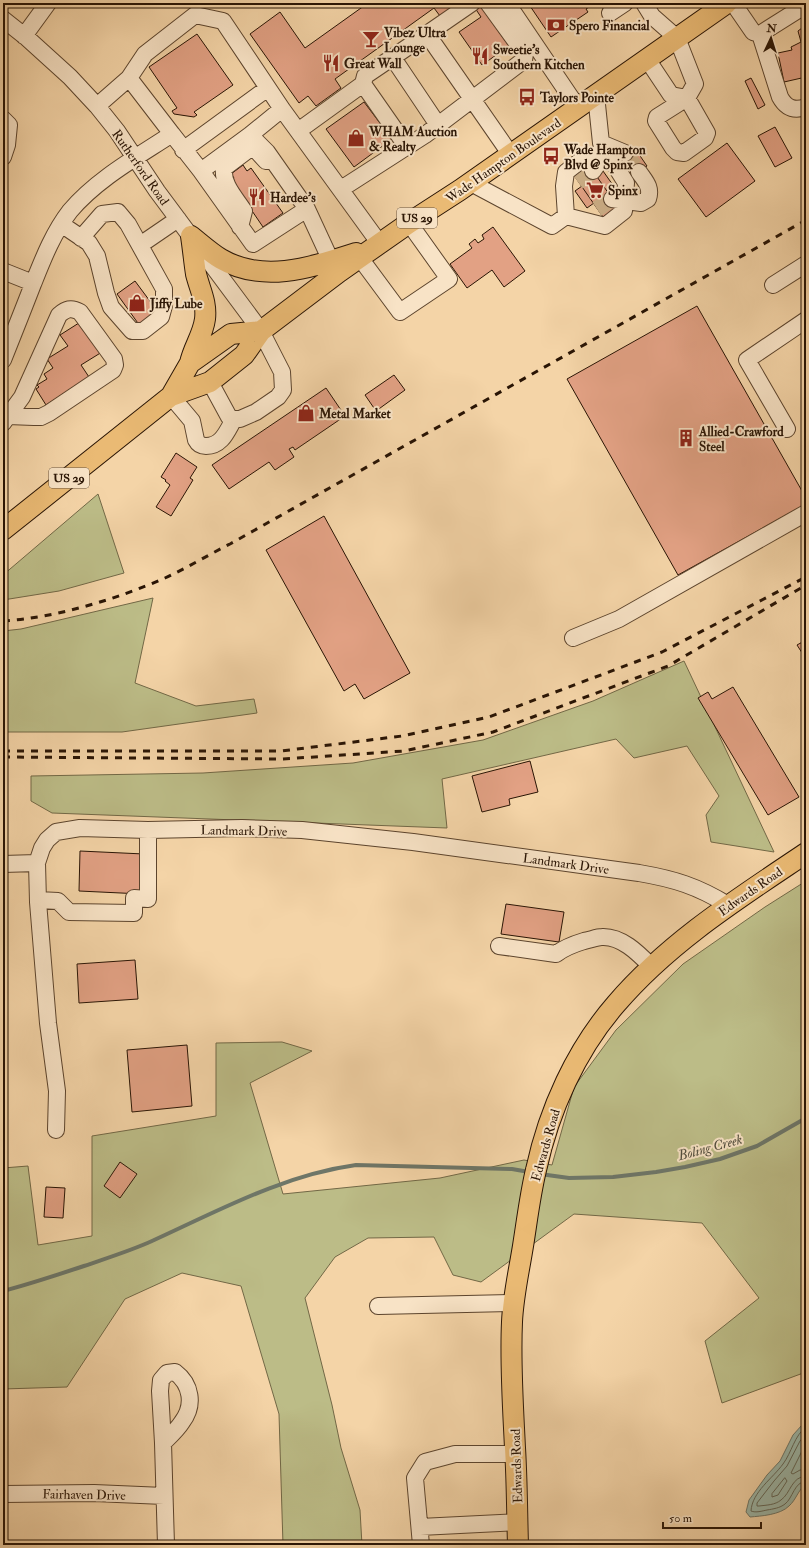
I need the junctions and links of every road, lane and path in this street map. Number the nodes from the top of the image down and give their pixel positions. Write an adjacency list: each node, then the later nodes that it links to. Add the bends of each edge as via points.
1 (48, 3): 14 (street)
2 (472, 3): 12 (street)
3 (488, 3): 22 (street, via 525,54 524,60)
4 (507, 3): 25 (street)
5 (625, 3): 10 (street)
6 (644, 3): 15 (street, via 652,16)
7 (727, 3): 15 (main road, Wade Hampton Boulevard / US 29)
8 (733, 3): 13 (street, via 753,32)
9 (797, 7): 13 (street)
10 (610, 13)
11 (3, 19): 14 (street, Rutherford Road)
12 (427, 34): 16 (street); 22 (street)
13 (760, 34): 24 (street, via 784,104 798,110)
14 (24, 36): 23 (street, Rutherford Road, via 70,77)
15 (677, 38): 17 (main road, Wade Hampton Boulevard / US 29); 17 (street, via 695,84 687,98 670,95)
16 (393, 58): 19 (street, via 366,76); 28 (street)
17 (647, 59): 21 (main road, Wade Hampton Boulevard / US 29)
18 (130, 78): 20 (street, via 145,54 195,15 223,21); 23 (street); 30 (street)
19 (363, 84): 29 (street); 32 (street)
20 (268, 88): 26 (street); 34 (street)
21 (596, 95): 25 (main road, Wade Hampton Boulevard / US 29); 33 (street)
22 (473, 100): 28 (street); 36 (street)
23 (97, 106): 38 (street, Rutherford Road)
24 (806, 107)
25 (578, 108): 36 (main road, Wade Hampton Boulevard / US 29)
26 (282, 109): 29 (street); 31 (street)
27 (3, 119): 37 (street, via 9,125)
28 (438, 125): 32 (street)
29 (298, 131): 44 (street)
30 (172, 134): 34 (street); 38 (street)
31 (250, 135): 39 (street); 40 (street)
32 (407, 147): 44 (street)
33 (603, 147): 35 (street); 41 (street); 45 (street, via 626,183); 47 (street, via 566,172 571,184)
34 (183, 150): 40 (street)
35 (625, 153)
36 (511, 155): 43 (main road, Wade Hampton Boulevard / US 29)
37 (3, 157)
38 (135, 158): 48 (street, Rutherford Road); 49 (street, via 86,195)
39 (274, 162): 46 (street); 51 (street, via 266,161 256,150 248,150 224,168 225,182 244,211)
40 (201, 171): 51 (street)
41 (593, 171)
42 (639, 172): 45 (street, via 649,186 648,199 641,203)
43 (471, 183): 47 (street, via 552,226); 50 (main road, Wade Hampton Boulevard / US 29)
44 (341, 189): 55 (street)
45 (619, 200): 47 (street, via 624,211 605,226 595,216)
46 (307, 209): 51 (street, via 253,244); 57 (street)
47 (566, 216)
48 (178, 219): 52 (street, Rutherford Road); 54 (street)
49 (61, 224): 53 (street); 59 (street, via 46,250)
50 (409, 224): 55 (main road, Wade Hampton Boulevard / US 29); 55 (street, via 449,279 400,312)
51 (240, 227)
52 (191, 236): 57 (main road, Wade Hampton Boulevard, via 221,259 247,270 265,272); 62 (street, Rutherford Road); 64 (main road, via 196,274 206,312 203,329)
53 (81, 238): 54 (street, via 102,214 118,212); 54 (street, via 89,243 98,256 111,307 132,331 143,331 161,317 164,306 164,289)
54 (140, 244)
55 (372, 250): 57 (main road, Wade Hampton Boulevard)
56 (806, 264): 60 (street)
57 (335, 266): 62 (main road, US 29)
58 (3, 271): 59 (street)
59 (34, 283): 63 (street)
60 (773, 285)
61 (806, 320): 69 (street, via 747,360)
62 (261, 331): 64 (main road, US 29, via 231,334); 65 (main road, US 29, via 244,355); 67 (street, Rutherford Road, via 282,372 283,390 278,397 256,412)
63 (3, 360)
64 (190, 363): 66 (main road, US 29)
65 (210, 382): 66 (main road, US 29); 67 (street, via 230,417)
66 (171, 396): 67 (street, via 192,421 196,440 202,445 213,445 222,440); 71 (main road, US 29)
67 (234, 419)
68 (6, 420): 68 (street, via 22,397 59,315 73,308 80,312 114,359 113,370 41,417)
69 (787, 429)
70 (806, 513): 72 (street, via 619,619)
71 (3, 530)
72 (573, 638)
73 (148, 830): 75 (street, Landmark Drive, via 80,828 56,832 42,848); 77 (street, via 148,899 134,898 134,913 69,912 58,901); 78 (street, Landmark Drive, via 302,830 413,842 671,879)
74 (806, 853): 78 (main road, Edwards Road)
75 (37, 863): 76 (street); 77 (street, Landmark Drive)
76 (3, 864)
77 (38, 900): 81 (street, Landmark Drive, via 48,1023 57,1091)
78 (728, 905): 80 (main road, Edwards Road)
79 (499, 946): 80 (street, via 556,954 602,936 615,939 635,950)
80 (652, 967): 82 (main road, Edwards Road, via 598,1026 583,1049 561,1093 535,1176)
81 (56, 1130)
82 (514, 1303): 83 (street); 85 (main road, Edwards Road, via 511,1356)
83 (378, 1306)
84 (163, 1444): 87 (street)
85 (515, 1454): 88 (main road, Edwards Road); 89 (street, via 455,1454 426,1462 415,1478)
86 (3, 1494): 87 (street, Fairhaven Drive, via 94,1493)
87 (164, 1496): 90 (street)
88 (518, 1522): 89 (street); 92 (main road, Edwards Road)
89 (420, 1527): 91 (street)
90 (166, 1545)
91 (421, 1545)
92 (518, 1545)

